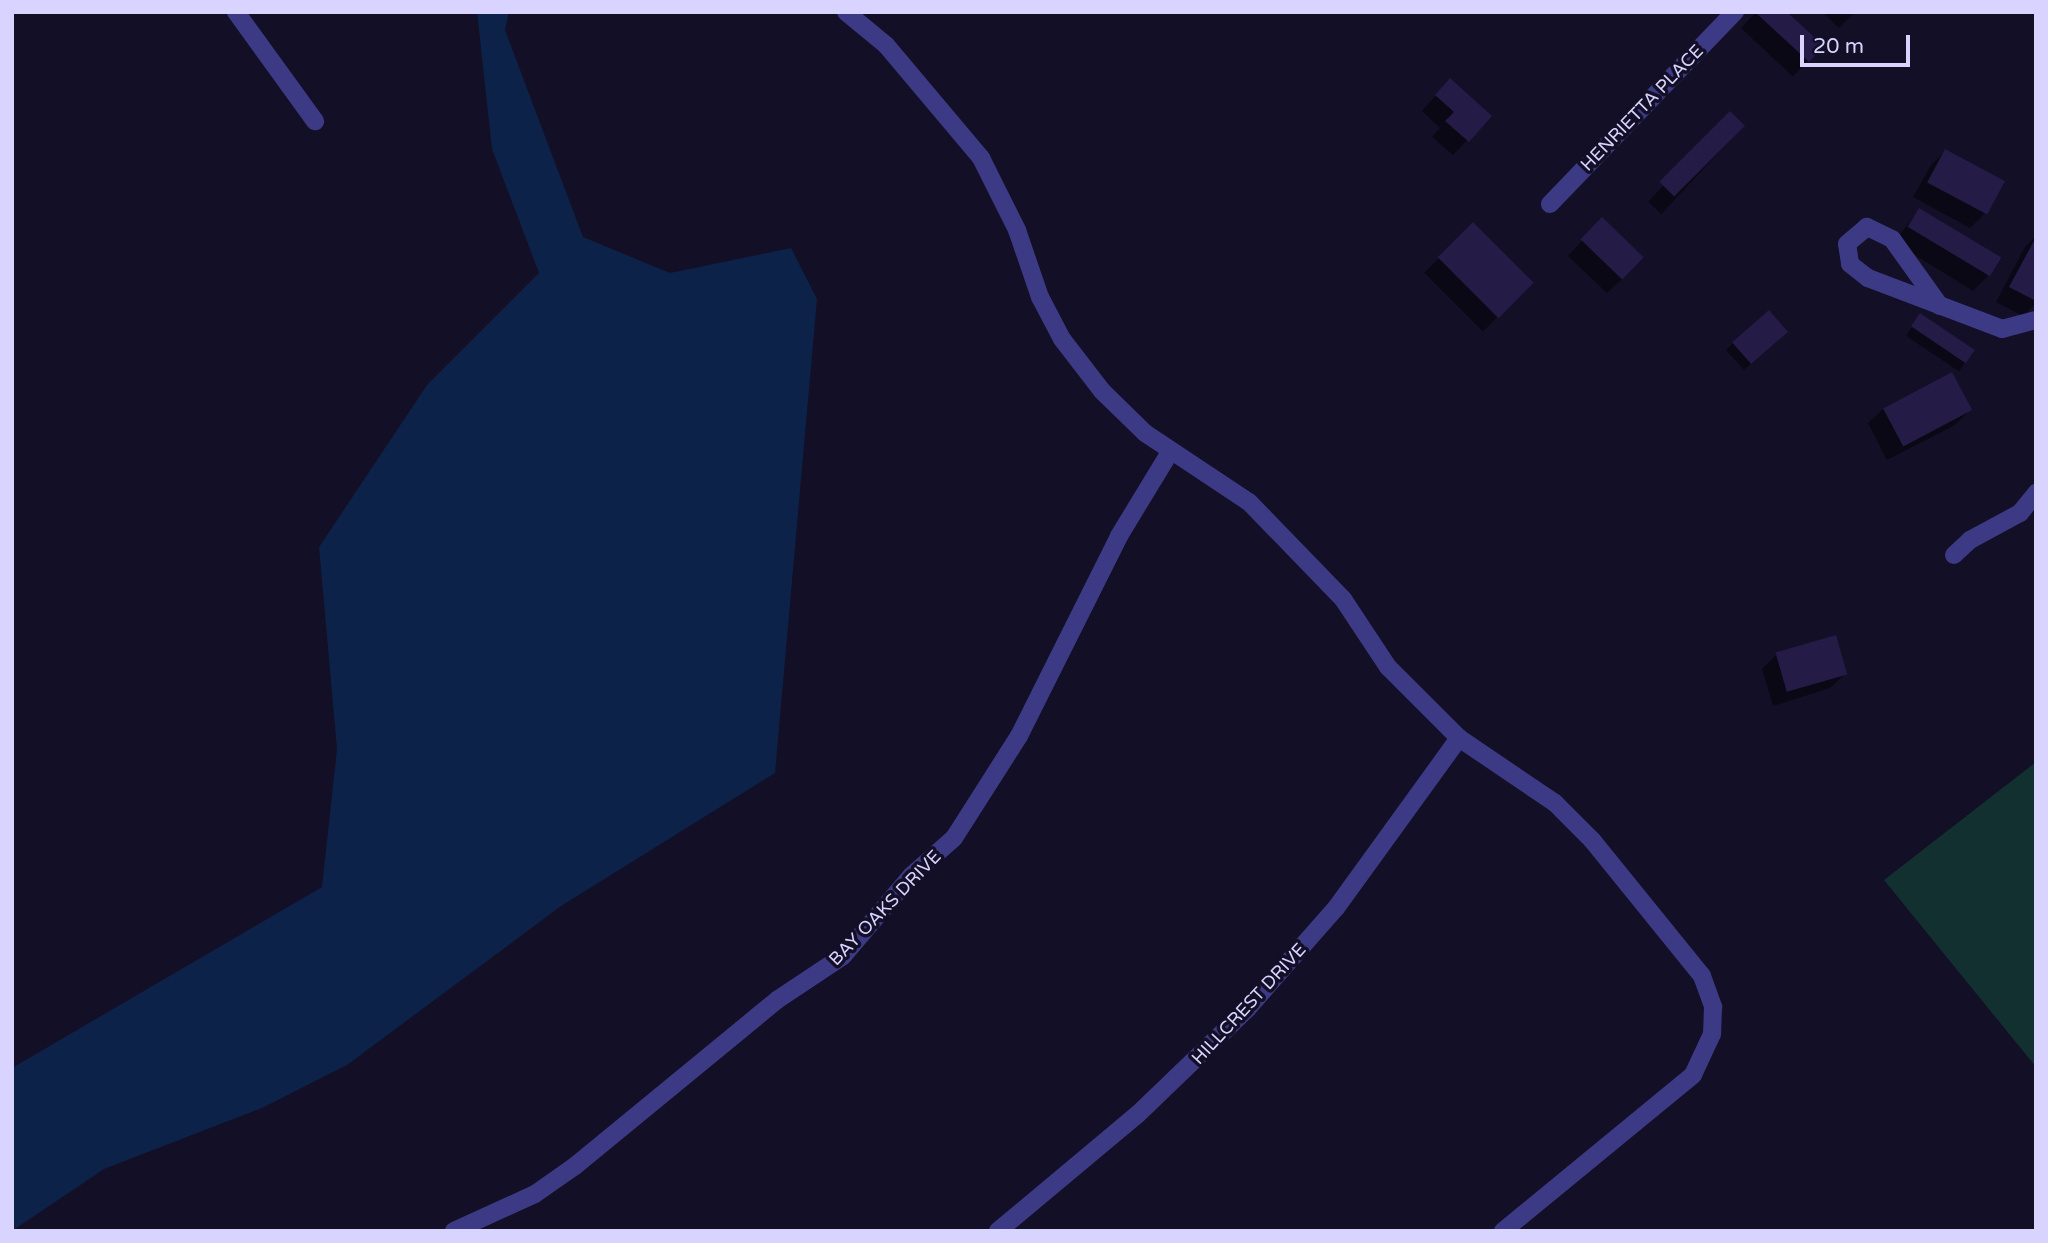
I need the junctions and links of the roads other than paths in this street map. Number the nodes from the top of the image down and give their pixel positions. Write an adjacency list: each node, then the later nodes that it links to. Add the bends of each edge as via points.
1 (236, 12): 4 (street)
2 (846, 12): 8 (street, via 886,45 981,159 1017,230 1040,297 1062,339 1102,391)
3 (1735, 12): 5 (street, HENRIETTA PLACE)
4 (315, 121)
5 (1550, 204)
6 (1940, 306): 6 (street, via 1868,278 1850,264 1847,244 1867,227 1892,239); 7 (street, via 2002,330)
7 (2036, 320)
8 (1170, 452): 11 (street, via 1249,502 1343,599 1388,667); 12 (street, BAY OAKS DRIVE, via 1119,536 1019,736 954,838 911,876 843,956 777,1000 575,1166 535,1194)
9 (2036, 493): 10 (street, via 2020,513 1970,540)
10 (1954, 555)
11 (1459, 738): 13 (street, HILLCREST DRIVE, via 1336,908 1248,1008 1138,1114); 14 (street, via 1555,803 1592,840 1702,976 1713,1007 1713,1034 1693,1074)
12 (454, 1231)
13 (998, 1231)
14 (1503, 1231)

